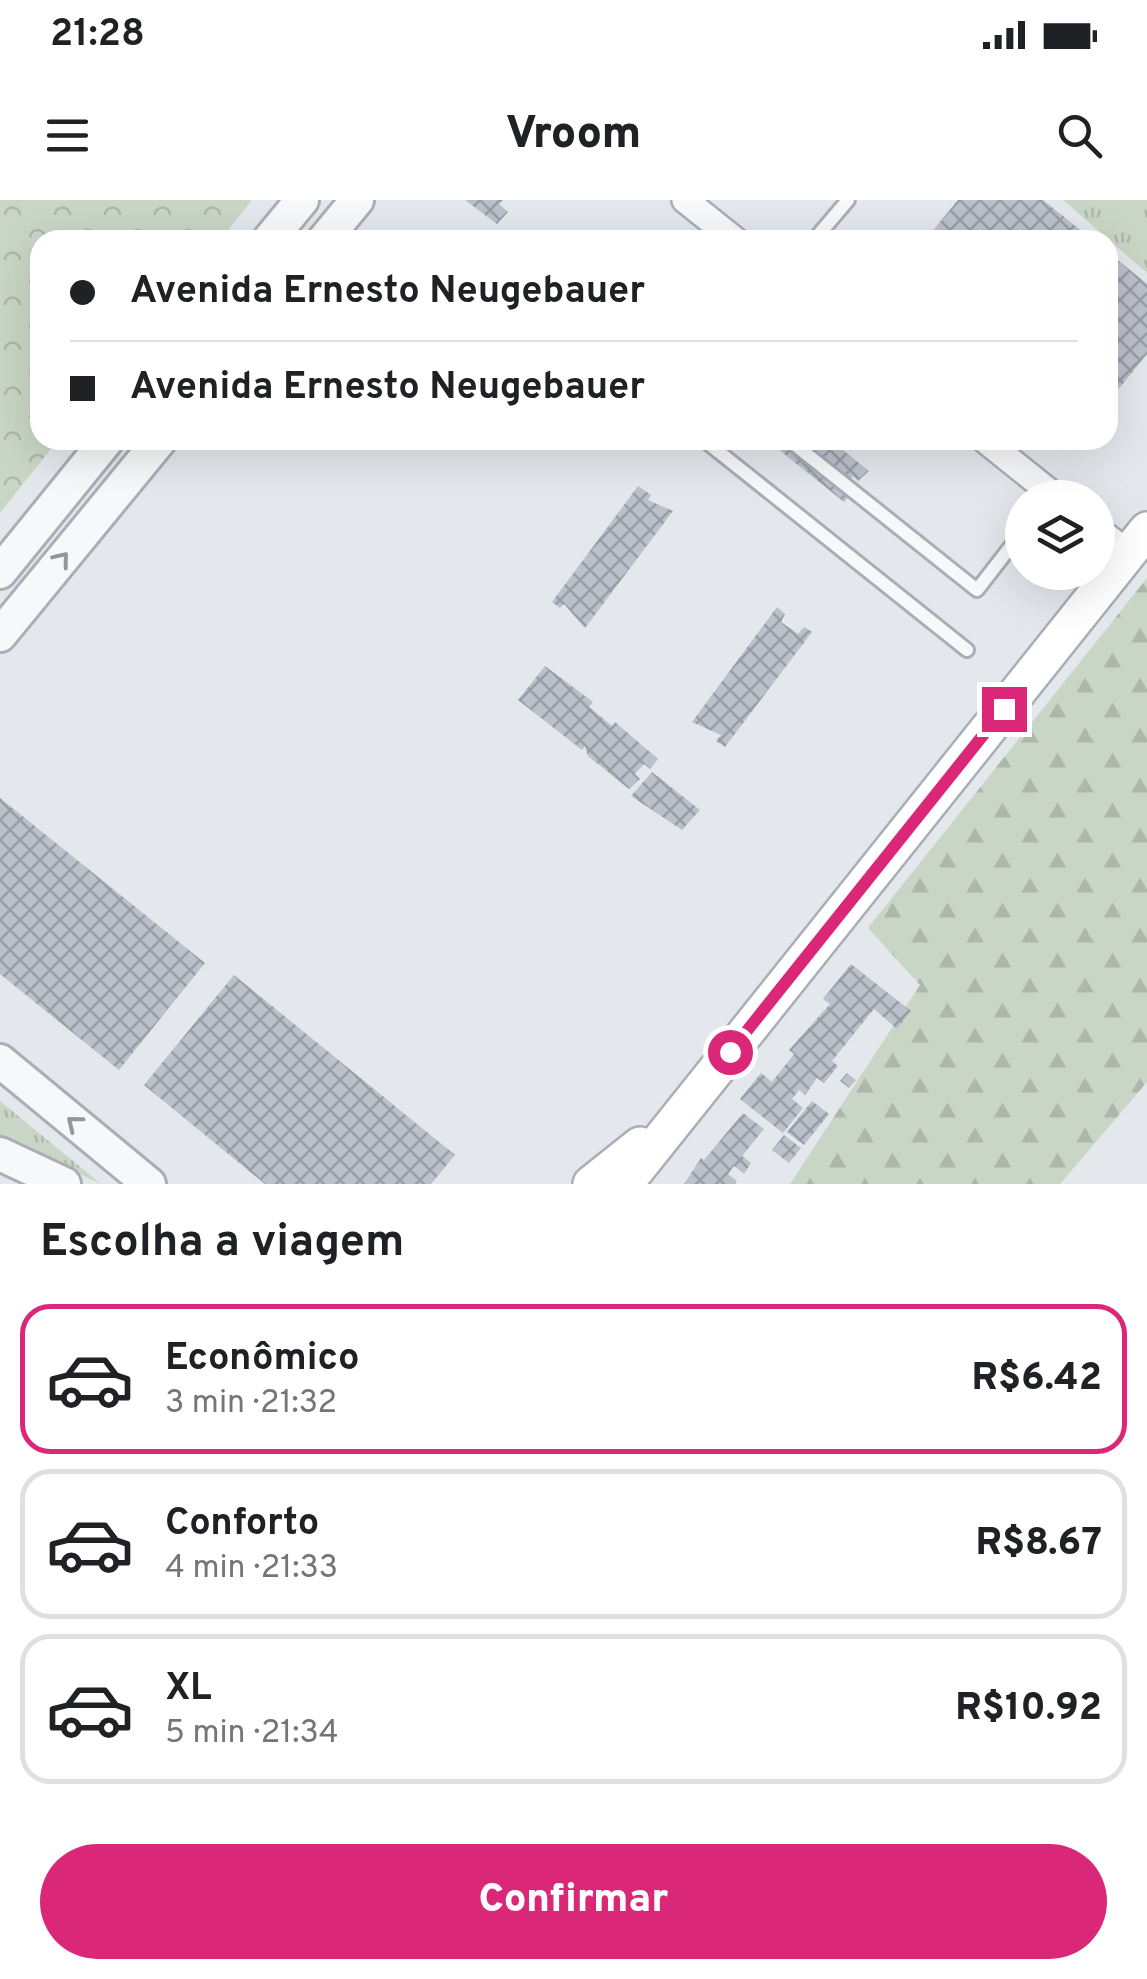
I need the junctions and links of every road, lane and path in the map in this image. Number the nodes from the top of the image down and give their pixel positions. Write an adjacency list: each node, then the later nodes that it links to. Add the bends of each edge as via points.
1 (302, 200): 5 (street)
2 (357, 200): 6 (street)
3 (685, 200): 7 (street)
4 (848, 200): 8 (lane)
5 (277, 230)
6 (332, 230)
7 (722, 230)
8 (822, 230)
9 (99, 450): 17 (street)
10 (152, 450): 18 (street, one-way to 10)
11 (718, 450): 19 (lane)
12 (801, 450): 16 (lane, via 976,590)
13 (998, 450): 14 (street)
14 (1036, 480)
15 (1137, 542): 21 (main road)
16 (1005, 553)
17 (0, 572)
18 (0, 635)
19 (967, 650)
20 (0, 1061): 24 (street, one-way to 20)
21 (680, 1114): 25 (main road); 26 (main road)
22 (0, 1154): 23 (street)
23 (64, 1184)
24 (149, 1184)
25 (590, 1184)
26 (626, 1184)

